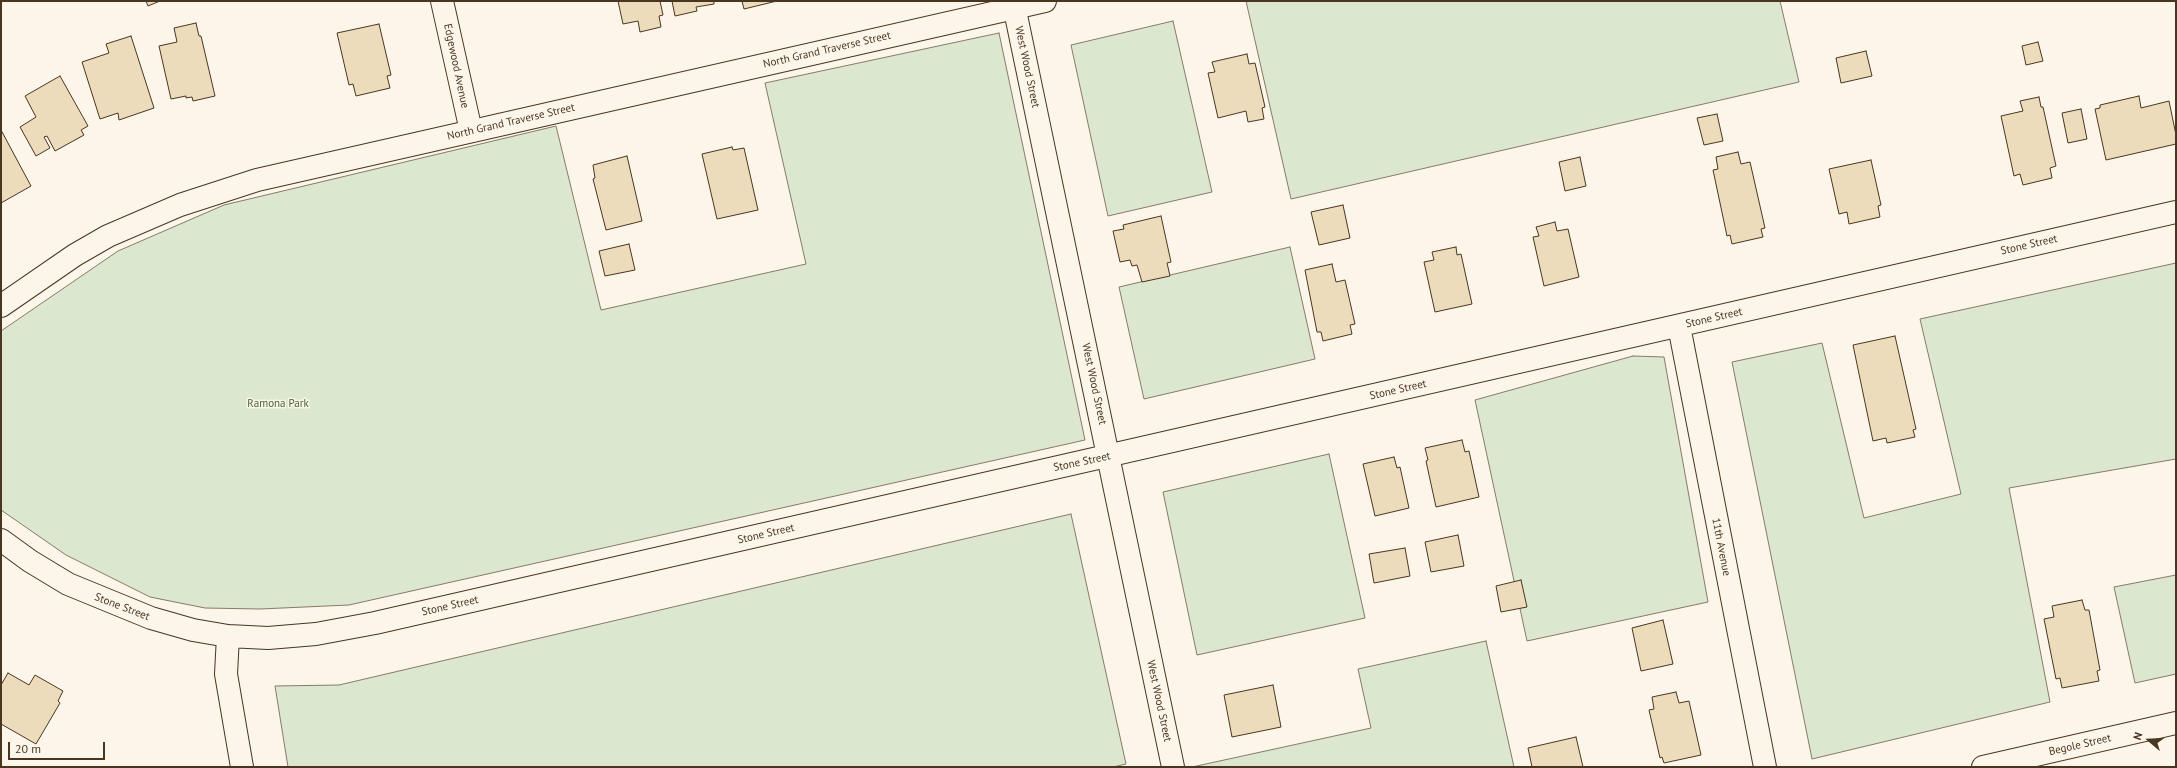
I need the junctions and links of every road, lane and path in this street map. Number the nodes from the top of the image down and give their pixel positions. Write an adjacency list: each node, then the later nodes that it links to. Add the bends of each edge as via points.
1 (442, 1): 4 (street, Edgewood Avenue)
2 (1045, 1): 3 (street, North Grand Traverse Street)
3 (1014, 4): 4 (street, North Grand Traverse Street); 8 (street, West Wood Street)
4 (471, 131): 6 (street, North Grand Traverse Street, via 257,180 180,205 131,225 75,254)
5 (2176, 212): 7 (street, Stone Street)
6 (1, 306)
7 (1678, 326): 8 (street, Stone Street); 14 (street, 11th Avenue)
8 (1109, 456): 10 (street, Stone Street, via 375,623 293,637); 13 (street, West Wood Street)
9 (1, 540): 10 (street, Stone Street, via 68,584 110,603 174,625)
10 (228, 636): 12 (street, via 226,674)
11 (2176, 723): 15 (street, Begole Street)
12 (242, 767)
13 (1173, 767)
14 (1766, 767)
15 (1983, 767)

